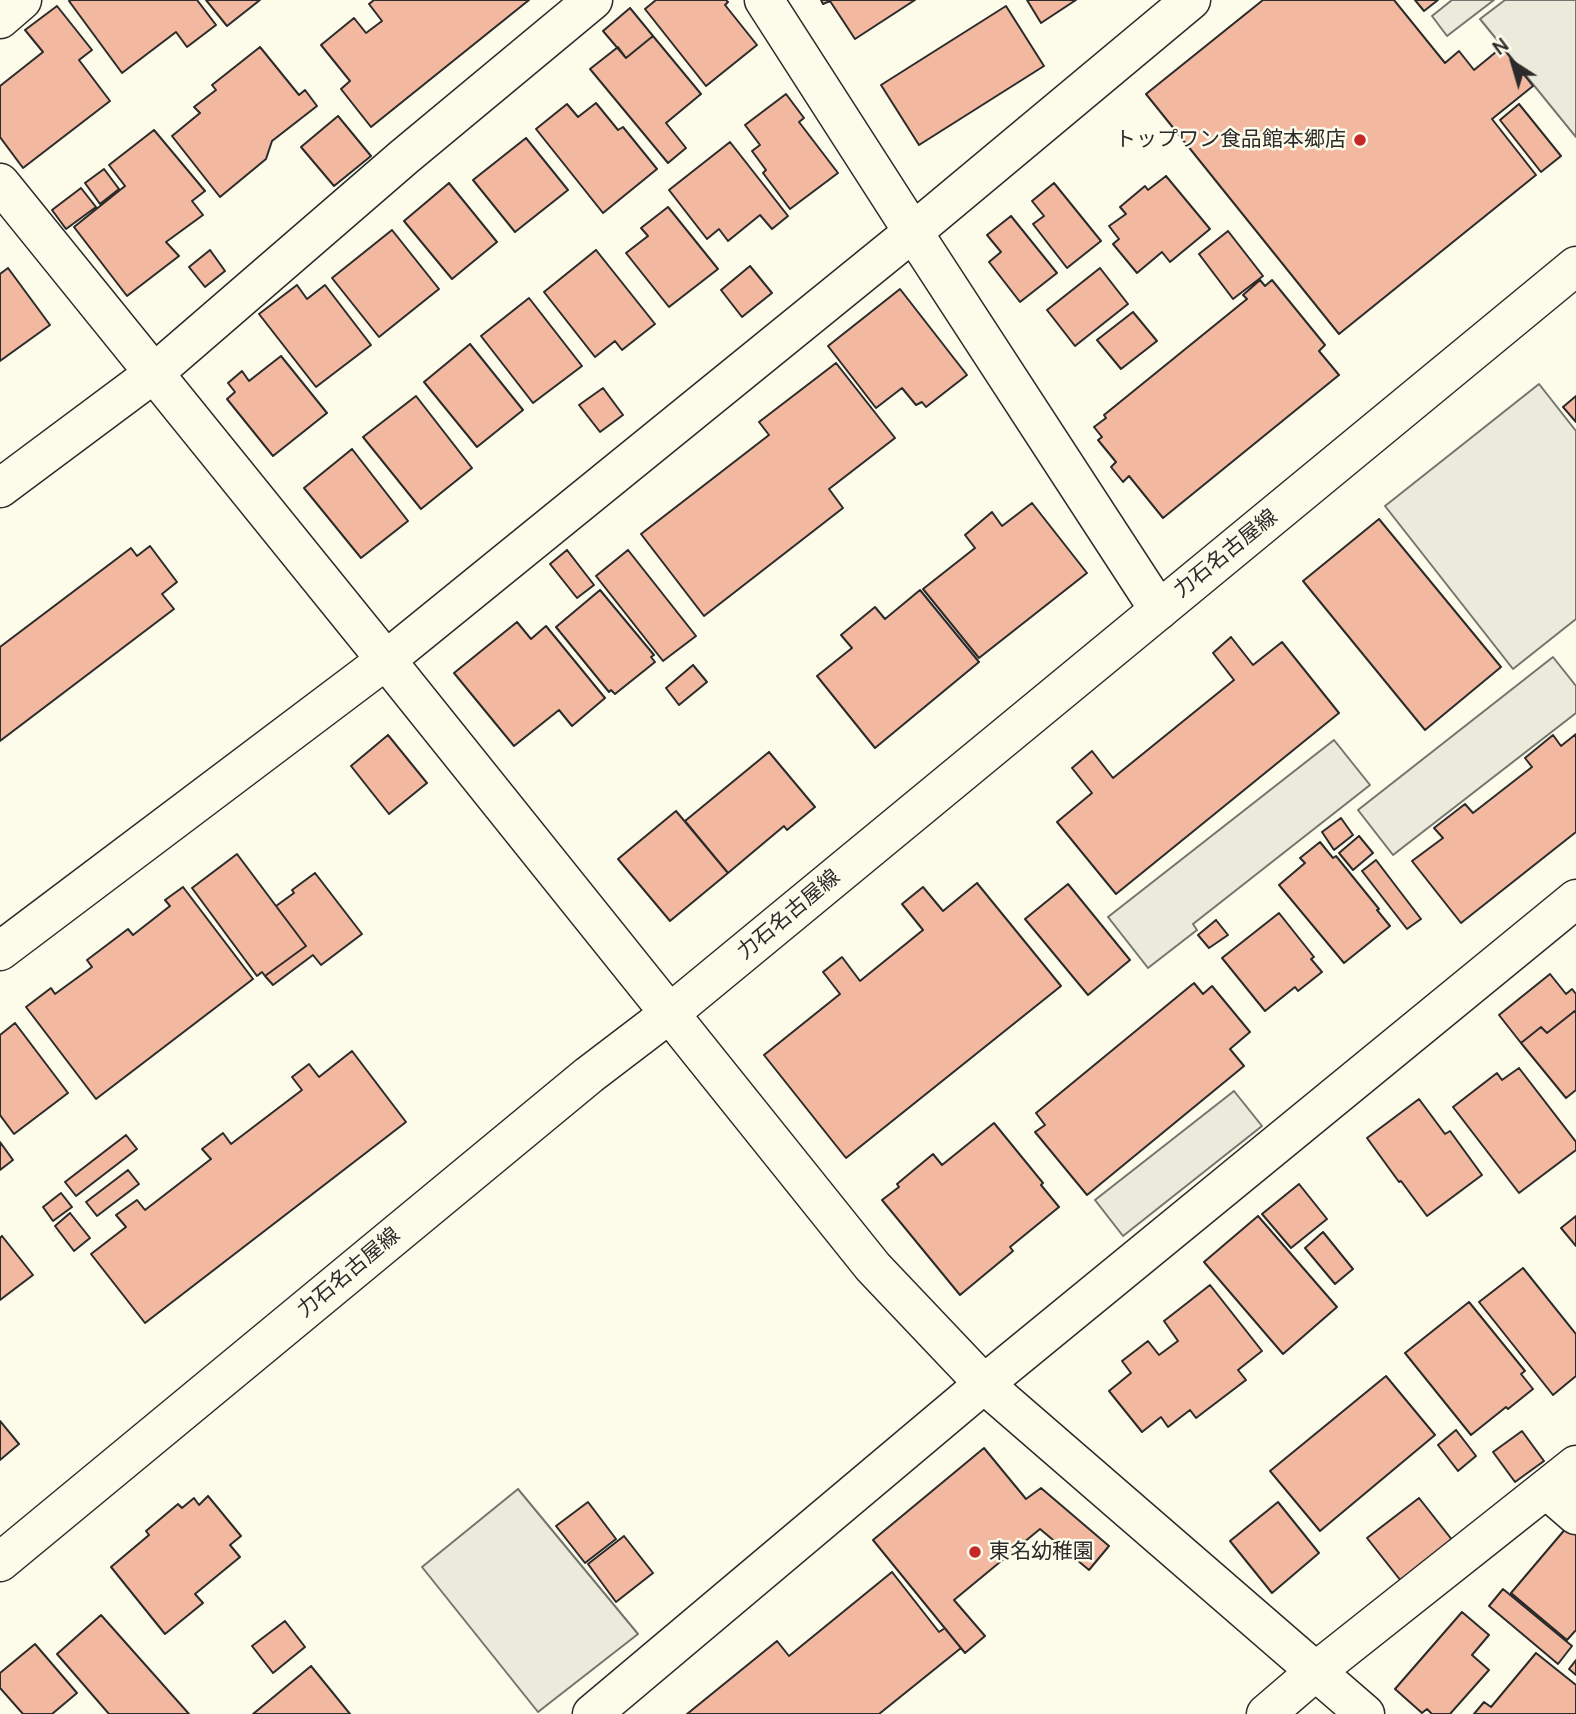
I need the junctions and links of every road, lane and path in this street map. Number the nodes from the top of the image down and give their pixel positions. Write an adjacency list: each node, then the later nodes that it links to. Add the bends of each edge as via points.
1 (22, 0): 5 (street)
2 (593, 0): 9 (street, via 404,156)
3 (764, 0): 7 (street)
4 (1191, 0): 7 (street)
5 (0, 19)
6 (0, 183): 9 (street)
7 (912, 232): 11 (street); 12 (street)
8 (1576, 266): 11 (street, 力石名古屋線)
9 (153, 374): 10 (street); 12 (street)
10 (0, 488)
11 (1159, 610): 15 (street, 力石名古屋線)
12 (386, 660): 14 (street); 15 (street)
13 (1576, 899): 16 (street)
14 (0, 951)
15 (669, 1014): 16 (street, via 873,1268); 20 (street, 力石名古屋線, via 589,1075)
16 (984, 1384): 21 (street); 22 (street)
17 (1576, 1465): 18 (street)
18 (1546, 1489): 19 (street); 21 (street)
19 (1576, 1515)
20 (0, 1562)
21 (1315, 1672): 23 (street); 24 (street)
22 (592, 1714)
23 (1266, 1714)
24 (1365, 1714)

